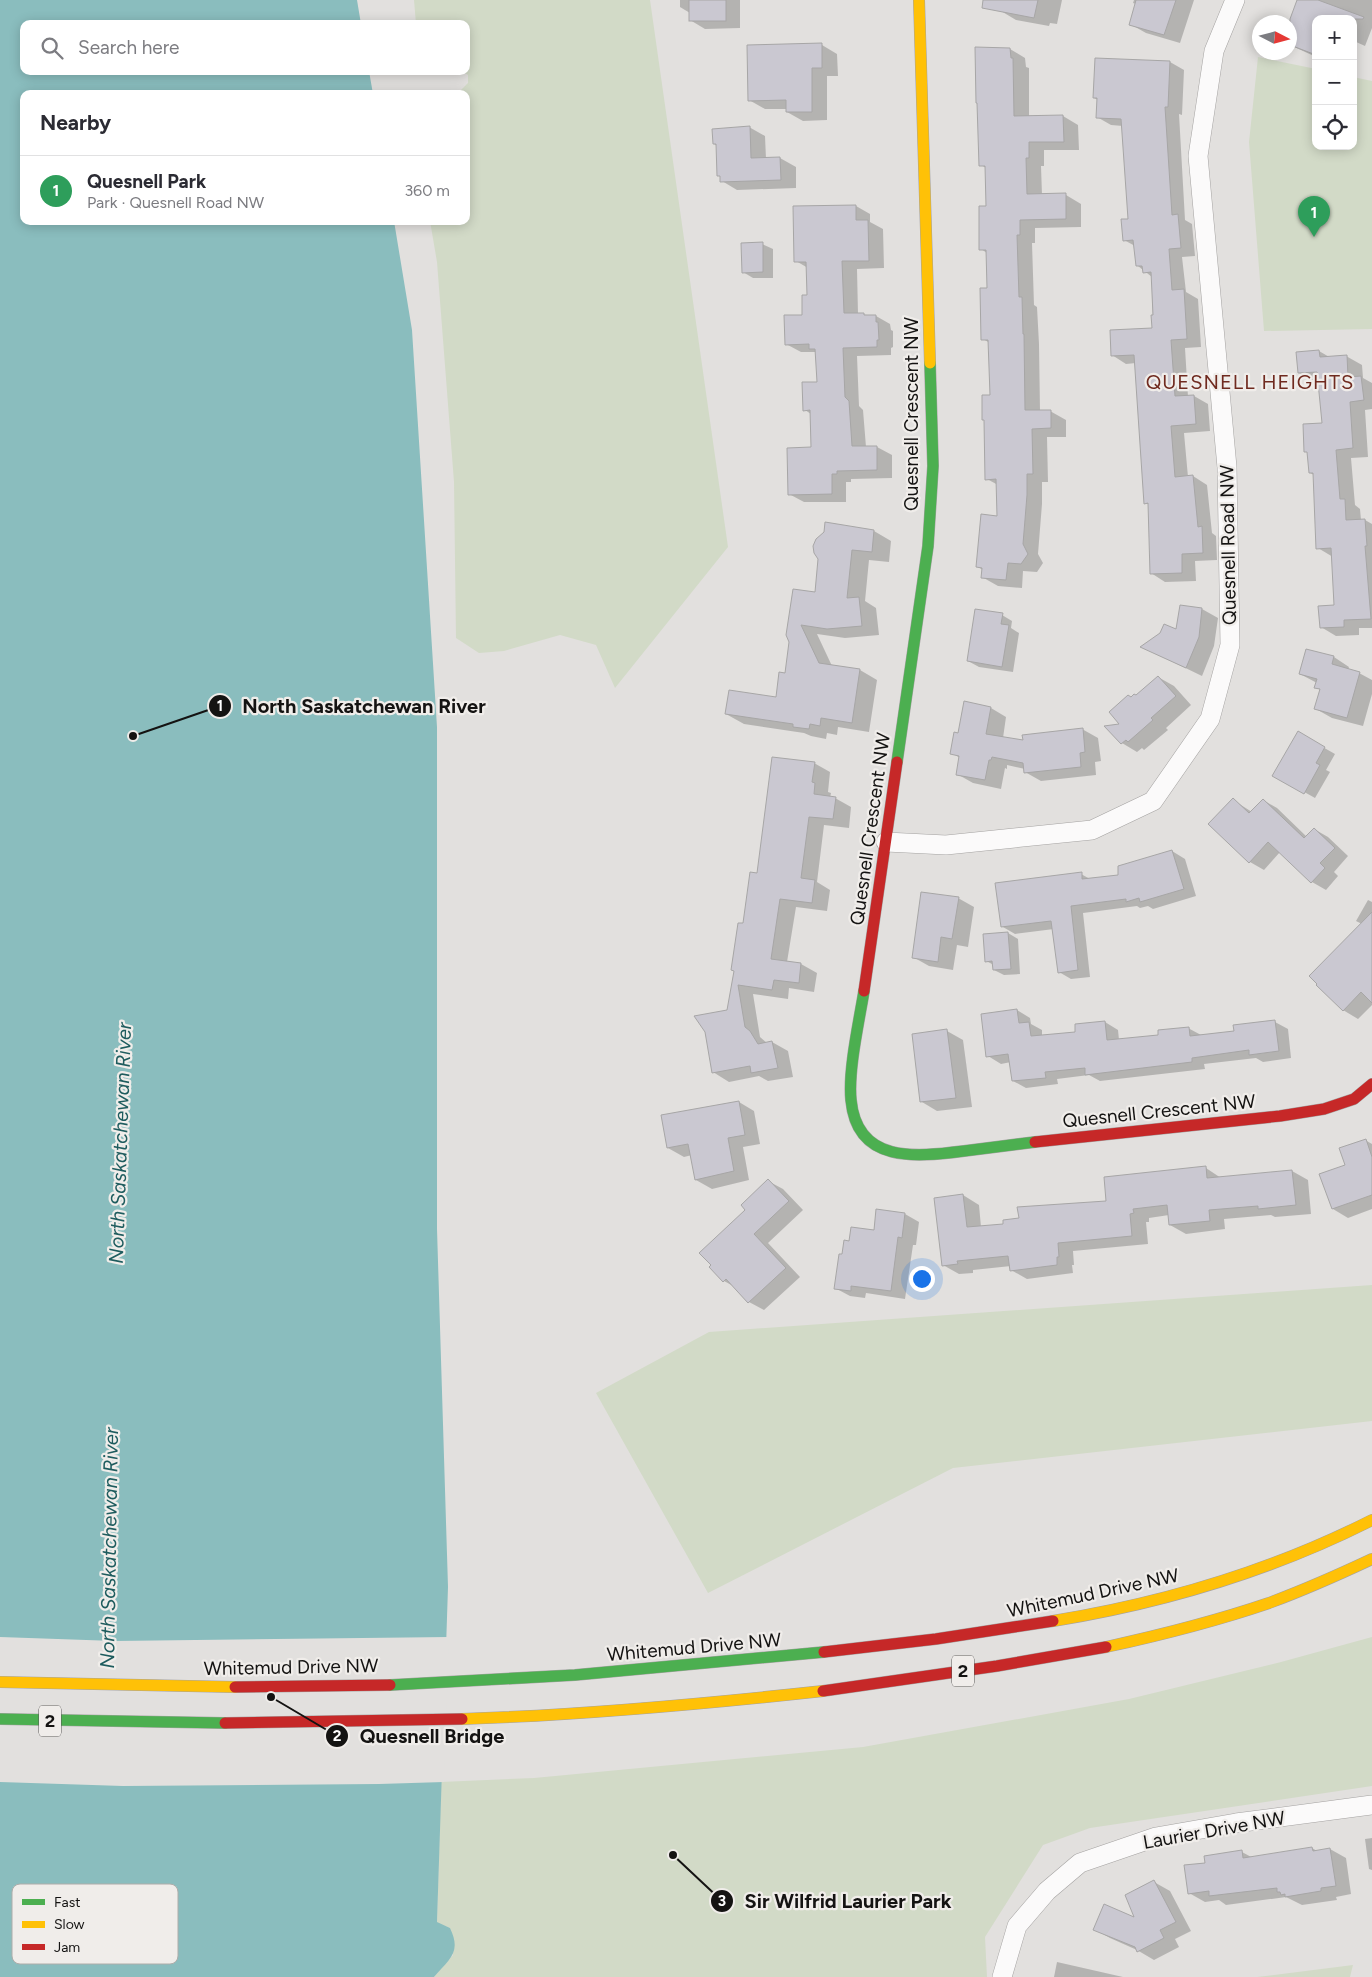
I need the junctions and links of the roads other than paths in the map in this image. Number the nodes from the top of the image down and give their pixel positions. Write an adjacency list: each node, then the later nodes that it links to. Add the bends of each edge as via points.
1 (920, 0): 3 (main road, Quesnell Crescent NW, via 933,466 928,546)
2 (1235, 0): 3 (street, Quesnell Road NW, via 1214,51 1198,156 1227,467 1230,645 1210,719 1153,801 1092,830 946,845)
3 (886, 842): 4 (main road, Quesnell Crescent NW, via 850,1091 856,1124 866,1141 876,1148 899,1154 932,1155 1280,1116 1324,1109 1354,1099)
4 (1372, 1084)
5 (1372, 1520): 7 (main road, Whitemud Drive NW / 2, via 1268,1565 1154,1601 959,1637 864,1649 543,1678 346,1686 95,1686)
6 (1372, 1559): 8 (main road, 2, via 1296,1593 1122,1644 889,1683 540,1716 386,1722)
7 (0, 1682)
8 (0, 1719)
9 (1372, 1805): 10 (street, Laurier Drive NW, via 1156,1837 1080,1863 1047,1892 1017,1926)
10 (1002, 1977)

